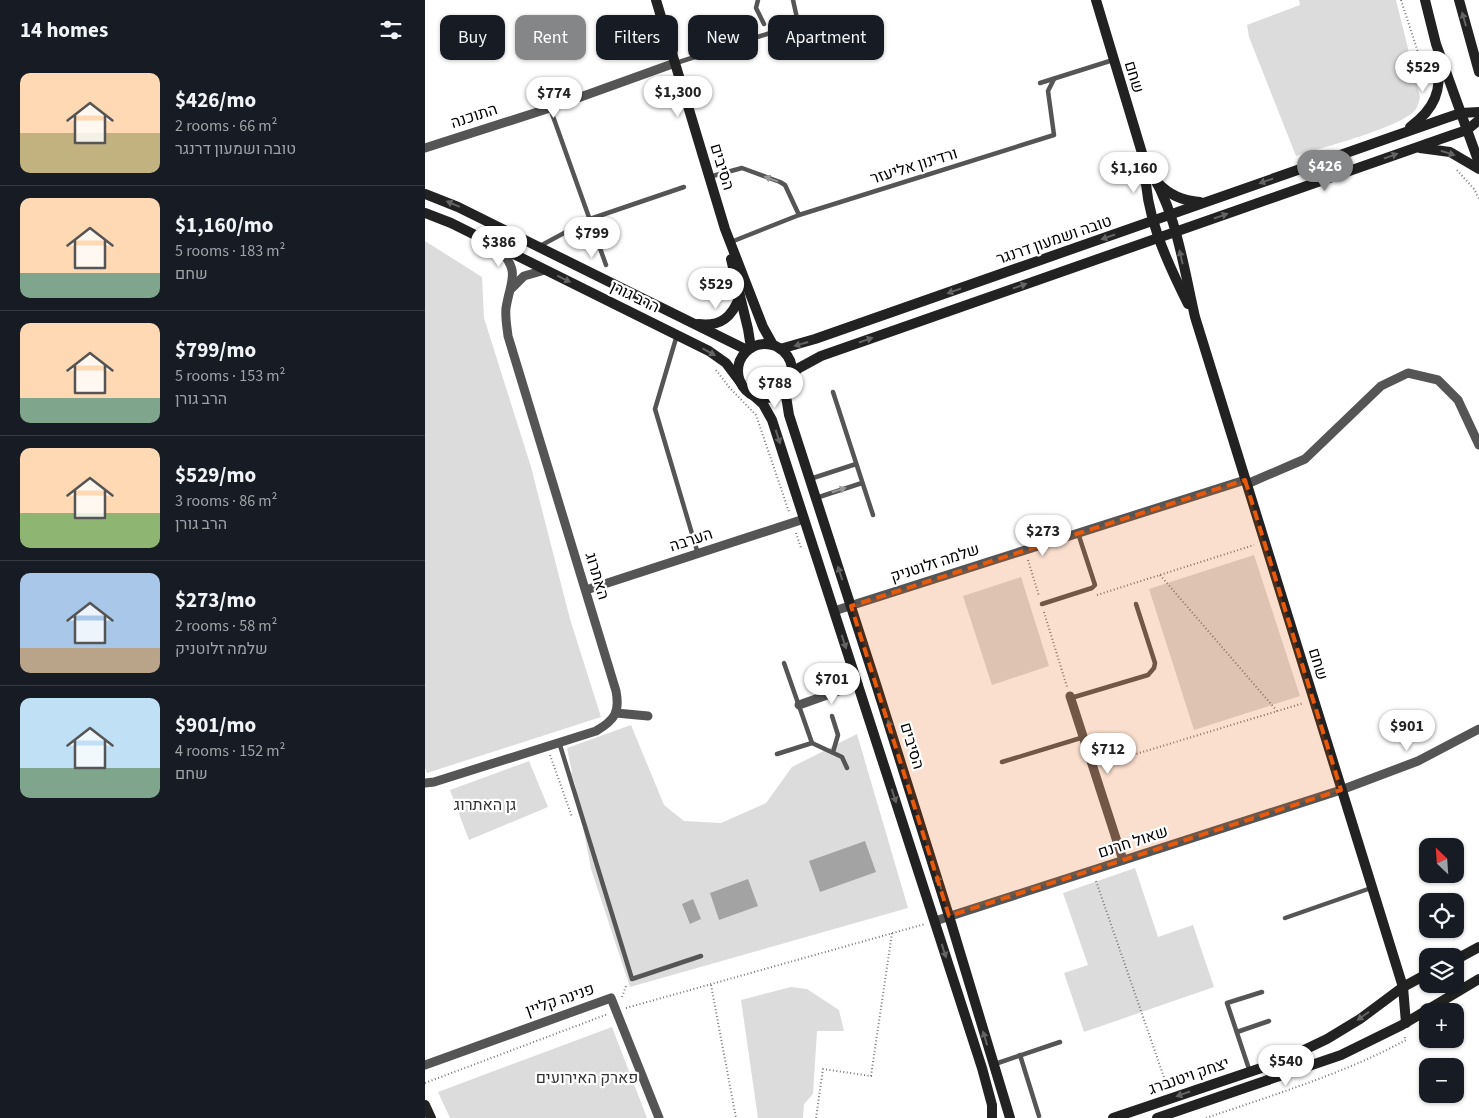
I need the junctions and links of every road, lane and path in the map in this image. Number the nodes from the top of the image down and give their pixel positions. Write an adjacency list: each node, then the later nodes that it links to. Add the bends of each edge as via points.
1 (656, 0): 10 (street, הסיבים)
2 (758, 0): 7 (lane, via 756,8)
3 (793, 0): 10 (lane, via 797,18 789,27)
4 (1096, 0): 9 (street, שחם)
5 (1425, 0): 8 (street)
6 (1459, 0): 11 (street, one-way to 6)
7 (764, 24)
8 (1435, 44): 16 (street); 19 (street, via 1439,79 1433,104 1420,120)
9 (1113, 60): 12 (lane); 22 (street, שחם)
10 (675, 63): 14 (street, התוכנה); 25 (street, הסיבים)
11 (1479, 72)
12 (1054, 79): 13 (lane); 31 (lane, ורדינון אליעזר, via 1048,91 1054,135)
13 (1040, 83)
14 (550, 108): 20 (street, התוכנה); 33 (lane)
15 (1479, 112): 16 (street, טובה ושמעון דרנגר)
16 (1461, 113): 18 (street); 19 (street, טובה ושמעון דרנגר)
17 (1479, 120): 18 (street, טובה ושמעון דרנגר)
18 (1467, 130): 21 (street, טובה ושמעון דרנגר); 23 (street)
19 (1397, 135): 29 (street, טובה ושמעון דרנגר, one-way to 29)
20 (425, 148)
21 (1414, 148): 24 (street, one-way to 24, via 1444,150); 35 (street, טובה ושמעון דרנגר, one-way to 21)
22 (1145, 163): 26 (street, שחם); 34 (street, שחם, via 1146,190)
23 (1479, 163)
24 (1479, 168)
25 (709, 176): 31 (lane, one-way to 25, via 781,182 742,168); 37 (street, הסיבים)
26 (1156, 181): 29 (street, via 1177,197); 32 (street, שחם)
27 (684, 187): 33 (lane)
28 (425, 194): 39 (street, הרב גורן, one-way to 28, via 459,206)
29 (1204, 203): 32 (street, טובה ושמעון דרנגר)
30 (425, 213): 38 (street, הרב גורן)
31 (799, 215): 37 (lane, ורדינון אליעזר)
32 (1170, 215): 34 (street, טובה ושמעון דרנגר); 35 (street, שחם)
33 (590, 219): 39 (lane); 40 (lane)
34 (1154, 220): 36 (street, שחם); 47 (street, טובה ושמעון דרנגר, one-way to 47, via 815,339)
35 (1175, 232): 36 (street, טובה ושמעון דרנגר); 44 (street, שחם, one-way to 35)
36 (1159, 237): 44 (street, שחם); 50 (street, טובה ושמעון דרנגר, one-way to 36, via 805,364 821,356)
37 (728, 242): 43 (street, הסיבים); 47 (street, הסיבים, via 763,327)
38 (497, 245): 41 (street, הרב גורן); 42 (street, האתרוג, via 508,259 513,282)
39 (538, 246): 45 (street, הרב גורן)
40 (606, 265)
41 (545, 270): 42 (street, via 524,276); 46 (street, הרב גורן, one-way to 46)
42 (511, 290): 69 (street, האתרוג, via 506,310 508,336)
43 (740, 296): 45 (street, via 732,313 719,322); 48 (street, הסיבים)
44 (1195, 316): 57 (street, שחם)
45 (693, 323): 48 (street, הרב גורן)
46 (677, 335): 51 (street, הרב גורן, one-way to 51, via 721,358); 67 (lane, via 655,409)
47 (776, 347): 48 (street, via 765,344); 50 (street, via 790,360)
48 (749, 349): 51 (street, via 738,366)
49 (715, 369): 62 (path, via 756,415)
50 (790, 380): 53 (street, via 784,390 770,397); 56 (street, הסיבים, via 787,404)
51 (741, 383): 53 (street)
52 (833, 392): 55 (lane)
53 (754, 396): 61 (street, הסיבים, one-way to 61, via 773,420)
54 (1479, 445): 57 (street, שלמה זלוטניק, via 1458,400 1438,380 1408,372 1381,386 1305,459)
55 (855, 464): 56 (lane); 58 (lane)
56 (810, 479): 59 (street, הסיבים)
57 (1246, 482): 63 (street, שלמה זלוטניק); 64 (street, שחם)
58 (862, 483): 59 (lane, one-way to 58); 60 (lane)
59 (816, 498): 73 (street, הסיבים, one-way to 59)
60 (873, 515)
61 (804, 519): 62 (street, הערבה); 74 (street, הסיבים)
62 (792, 523): 65 (path); 67 (street, הערבה)
63 (1079, 533): 66 (street, שלמה זלוטניק); 71 (lane, via 1095,585)
64 (1265, 542): 68 (path); 78 (street, שחם)
65 (801, 550)
66 (1025, 550): 71 (path); 73 (street, שלמה זלוטניק)
67 (698, 554): 69 (street, הערבה)
68 (1160, 575): 70 (path); 80 (path)
69 (586, 590): 81 (street, האתרוג, via 616,691)
70 (1089, 598)
71 (1042, 604): 77 (path)
72 (1136, 604): 77 (lane, via 1155,662 1154,668 1148,675)
73 (851, 606): 74 (street, שלמה זלוטניק); 100 (street, הסיבים, one-way to 73)
74 (834, 611): 76 (street, הסיבים, one-way to 76)
75 (784, 663): 79 (lane)
76 (858, 684): 79 (street); 102 (street, הסיבים, one-way to 102)
77 (1071, 697): 85 (street)
78 (1314, 700): 80 (path); 95 (street, שחם)
79 (799, 705): 87 (lane)
80 (1277, 711): 92 (path)
81 (616, 713): 82 (street); 86 (street, via 612,720 596,731)
82 (648, 716)
83 (832, 716): 89 (lane, via 838,735)
84 (1479, 729): 95 (street, שאול חרנם, via 1418,761)
85 (1083, 737): 91 (lane); 92 (street)
86 (559, 742): 88 (street); 106 (lane, via 632,979)
87 (811, 743): 89 (lane); 90 (lane)
88 (547, 746): 94 (street); 96 (path)
89 (833, 752): 93 (lane, via 842,757)
90 (777, 754)
91 (1002, 762)
92 (1093, 767): 97 (street)
93 (847, 768)
94 (425, 783)
95 (1341, 790): 97 (street, שאול חרנם); 99 (street, שחם)
96 (573, 817)
97 (1123, 860): 98 (street, שאול חרנם)
98 (1093, 870): 100 (street, שאול חרנם); 123 (path)
99 (1371, 888): 101 (lane); 111 (street, שחם)
100 (949, 916): 102 (street, שאול חרנם); 119 (street, הסיבים, one-way to 100)
101 (1285, 918)
102 (935, 921): 103 (path); 130 (street, הסיבים, one-way to 130, via 982,1068 992,1105)
103 (892, 933): 109 (path); 129 (path, via 871,1076 823,1069)
104 (1479, 947): 105 (street)
105 (1464, 955)
106 (701, 956)
107 (1419, 978): 111 (street, יצחק ויטנברג)
108 (1479, 979): 115 (street)
109 (711, 984): 113 (path); 128 (path)
110 (627, 985): 113 (path)
111 (1403, 987): 115 (street, שחם); 121 (street, יצחק ויטנברג, one-way to 121, via 1327,1039)
112 (1262, 992): 116 (lane, via 1227,1004)
113 (616, 1011): 120 (street, פנינה קליין, via 611,998); 122 (path); 127 (street, פנינה קליין)
114 (1269, 1021): 116 (lane)
115 (1402, 1025): 133 (street, via 1341,1054); 134 (path, via 1406,1040 1383,1052 1318,1079)
116 (1237, 1032): 121 (lane)
117 (1060, 1042): 118 (lane)
118 (1020, 1055): 119 (lane); 125 (lane)
119 (993, 1064): 131 (street, הסיבים)
120 (425, 1065)
121 (1250, 1072): 123 (street, יצחק ויטנברג, one-way to 123)
122 (425, 1083)
123 (1171, 1098): 132 (street, יצחק ויטנברג)
124 (425, 1104): 126 (street)
125 (1039, 1116)
126 (431, 1118)
127 (659, 1118)
128 (736, 1118)
129 (816, 1118)
130 (992, 1118)
131 (1010, 1118)
132 (1113, 1118)
133 (1157, 1118)
134 (1206, 1118)

